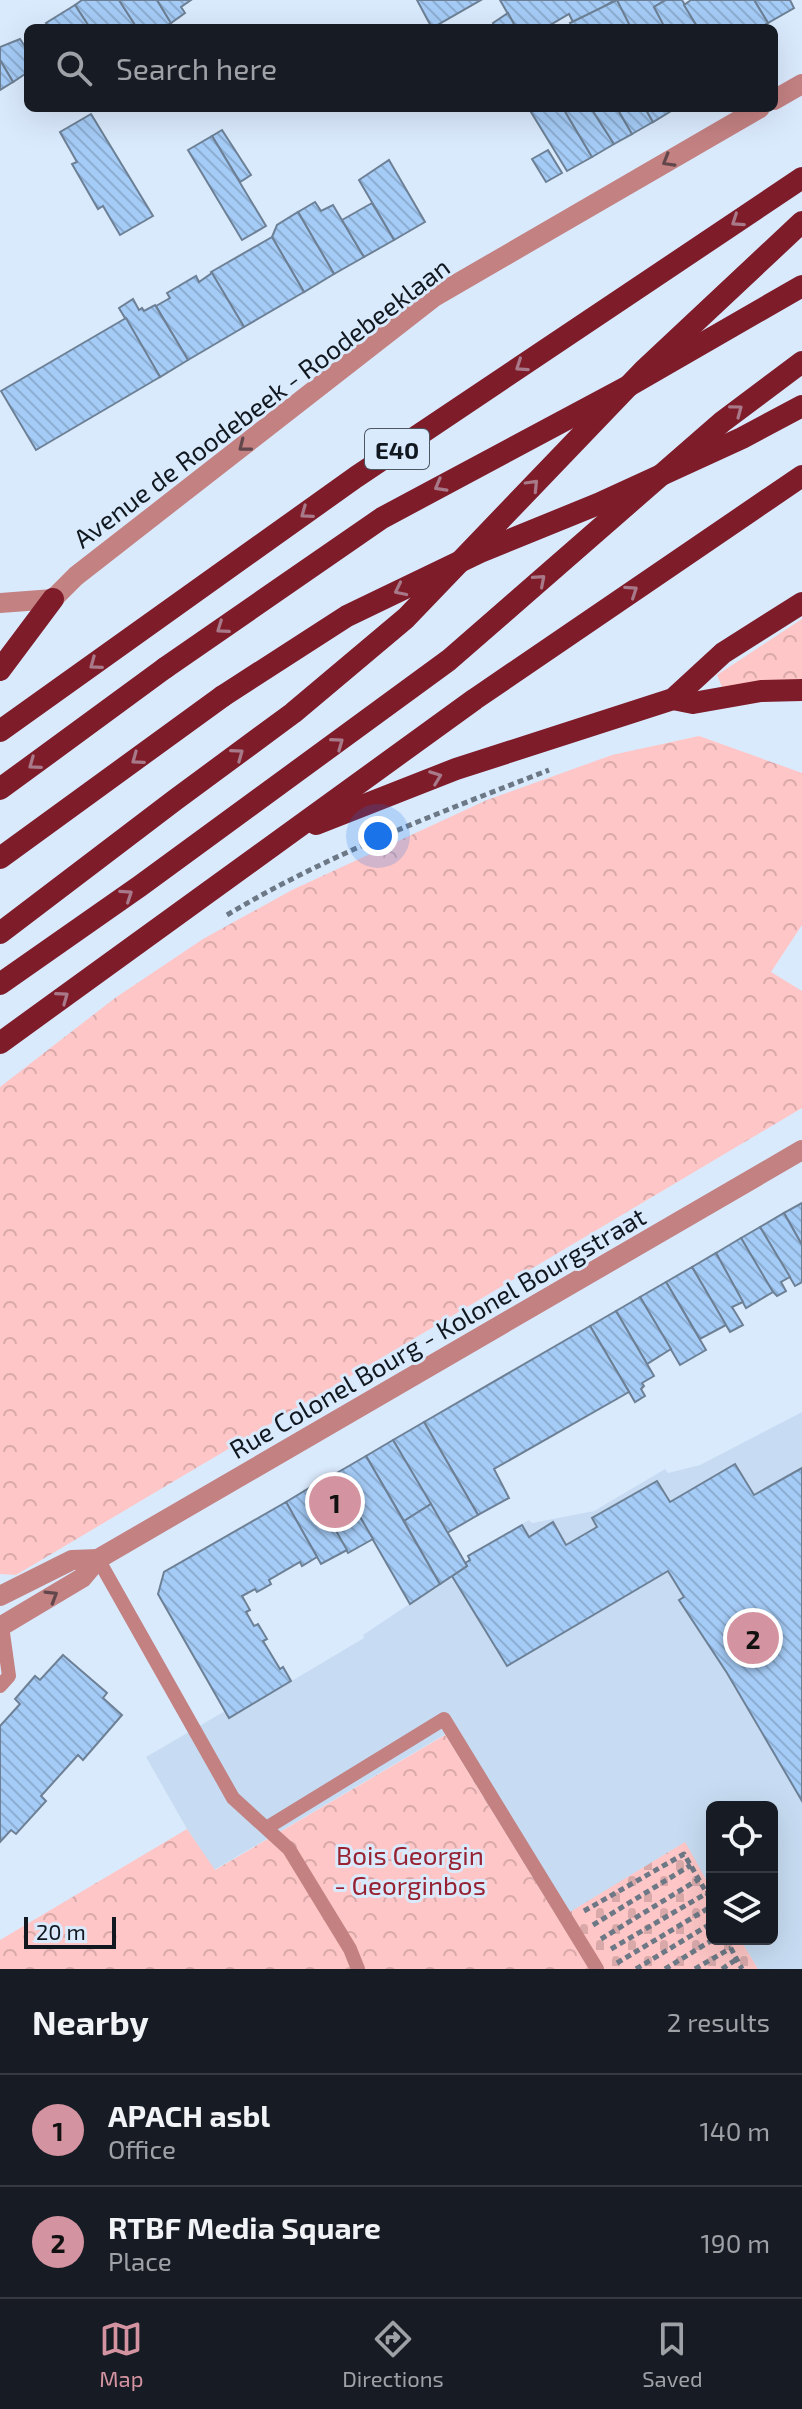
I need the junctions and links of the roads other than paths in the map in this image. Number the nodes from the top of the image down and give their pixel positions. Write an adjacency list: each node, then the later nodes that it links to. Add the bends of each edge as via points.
1 (802, 84): 2 (street)
2 (778, 98)
3 (753, 112): 10 (street, Avenue de Roodebeek - Roodebeeklaan, one-way to 10, via 434,297)
4 (802, 178): 16 (highway, E40, one-way to 16, via 356,477)
5 (802, 222): 20 (highway, one-way to 5, via 293,713 406,618 643,371)
6 (802, 286): 17 (highway, E40, one-way to 17, bridge, via 382,518)
7 (802, 362): 21 (highway, one-way to 7, via 449,660 722,422)
8 (802, 406): 19 (highway, one-way to 19, bridge, via 347,616 223,696)
9 (802, 476): 18 (highway, one-way to 9)
10 (53, 599): 11 (street); 13 (highway)
11 (0, 603)
12 (802, 603): 15 (highway, via 723,653)
13 (0, 670)
14 (802, 690): 15 (highway, via 693,703)
15 (673, 699): 18 (highway, one-way to 15, via 456,769)
16 (0, 731)
17 (0, 789)
18 (285, 836): 22 (highway, one-way to 18)
19 (0, 858)
20 (0, 933)
21 (0, 984)
22 (0, 1043)
23 (802, 1150): 24 (street, Rue Colonel Bourg - Kolonel Bourgstraat)
24 (98, 1559): 25 (street, Rue Colonel Bourg - Kolonel Bourgstraat, via 72,1560); 26 (street, Rue Colonel Bourg - Kolonel Bourgstraat, one-way to 24, via 82,1578); 28 (lane, via 233,1798)
25 (0, 1596)
26 (1, 1627): 27 (lane, via 9,1676)
27 (0, 1686)
28 (268, 1827): 29 (lane, via 444,1719); 30 (lane, via 289,1849)
29 (598, 1963)
30 (358, 1969)

